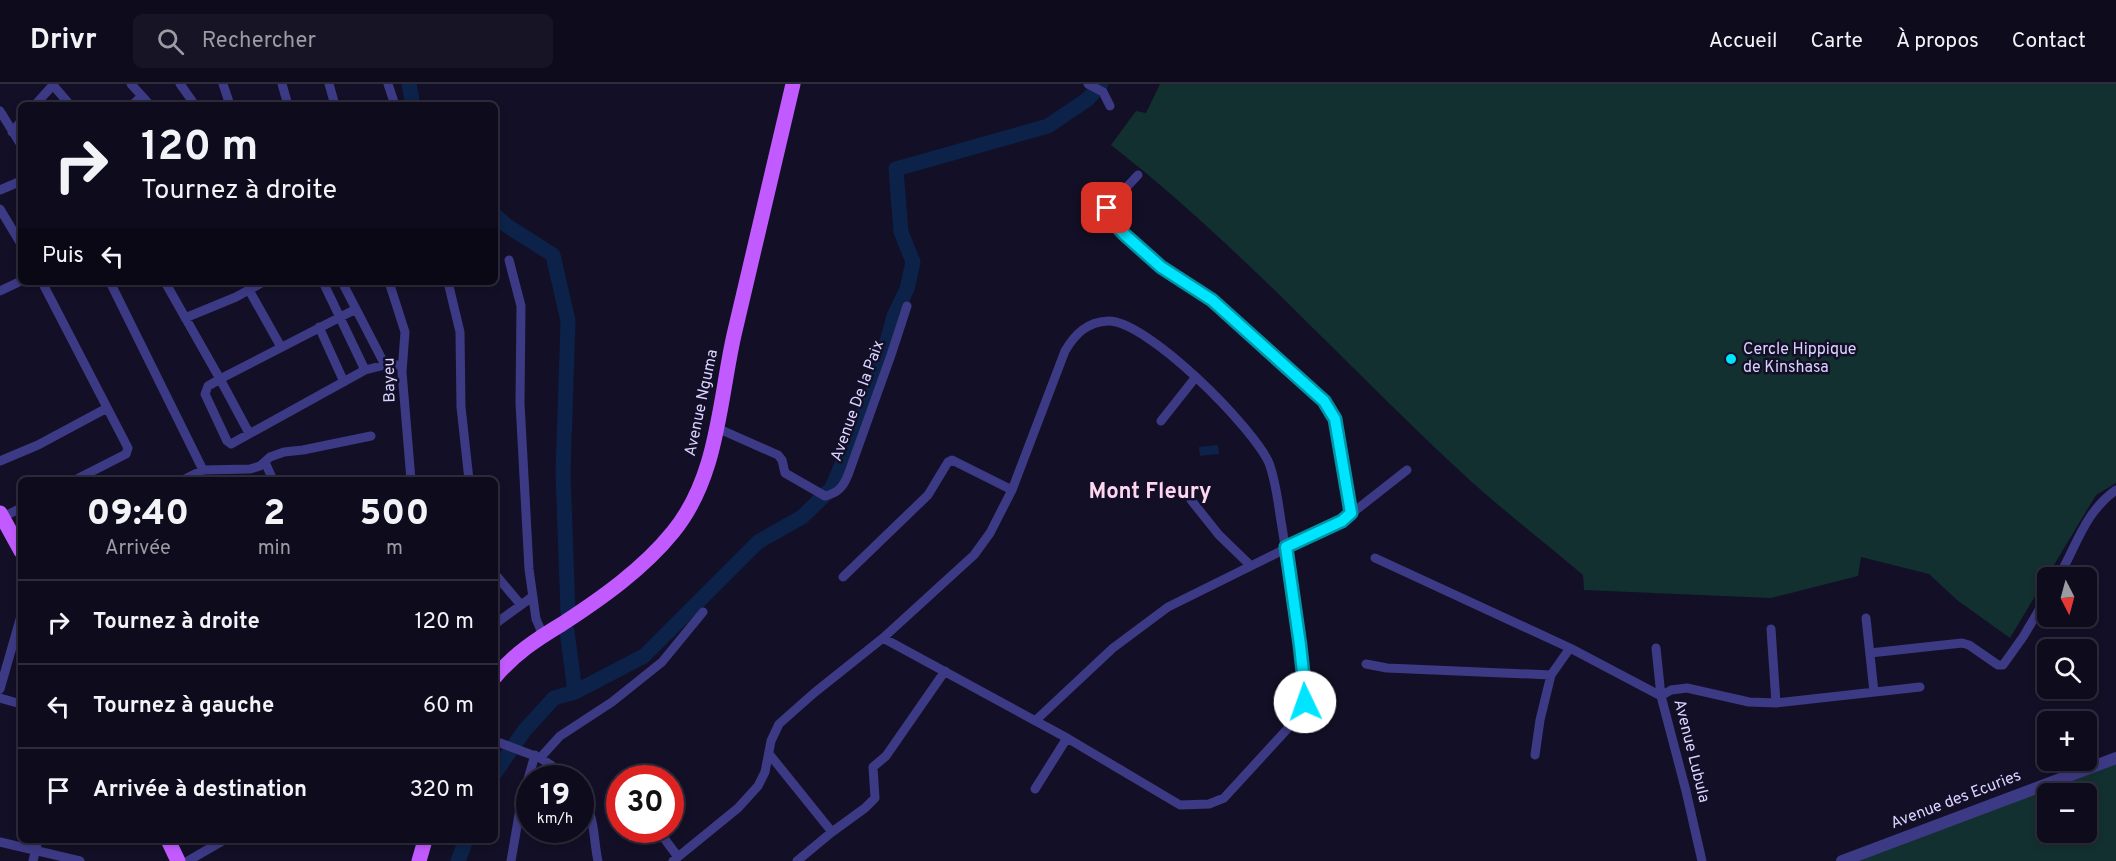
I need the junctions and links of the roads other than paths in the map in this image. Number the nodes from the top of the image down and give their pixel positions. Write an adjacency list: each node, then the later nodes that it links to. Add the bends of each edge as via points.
1 (131, 84): 10 (street)
2 (180, 84): 15 (street)
3 (223, 84): 16 (street)
4 (282, 84): 17 (street)
5 (329, 84): 18 (street)
6 (388, 84): 19 (street)
7 (793, 84): 55 (main road, Avenue Nguma, via 734,337)
8 (1088, 84): 9 (street)
9 (1103, 89): 20 (street)
10 (142, 96): 13 (street); 14 (street)
11 (37, 102): 12 (street, via 53,85)
12 (67, 102)
13 (135, 102)
14 (147, 102)
15 (193, 102)
16 (229, 102)
17 (287, 102)
18 (334, 102)
19 (394, 102)
20 (1110, 106)
21 (0, 111): 22 (street)
22 (7, 130): 23 (street)
23 (18, 142)
24 (1138, 175): 71 (street, via 1107,208 1106,214 1161,267 1212,300 1324,401 1335,419)
25 (18, 182): 26 (street)
26 (0, 190)
27 (0, 209): 28 (street)
28 (18, 239)
29 (509, 260): 80 (street, via 521,306 520,403)
30 (18, 282): 40 (street)
31 (44, 285): 53 (street)
32 (111, 285): 60 (street)
33 (167, 285): 44 (street)
34 (258, 285): 39 (street)
35 (324, 285): 43 (street)
36 (344, 285): 42 (street)
37 (390, 285): 48 (street, Bayeu, via 405,332)
38 (449, 285): 66 (street, via 460,332 461,407)
39 (249, 290): 44 (street); 46 (street)
40 (0, 291)
41 (907, 306): 55 (street, Avenue De la Paix, via 842,488 823,495 785,473 777,455)
42 (356, 309): 43 (street); 47 (street)
43 (340, 316): 45 (street); 49 (street)
44 (185, 318): 51 (street)
45 (319, 327): 46 (street); 52 (street)
46 (281, 347): 51 (street)
47 (385, 365): 48 (street); 49 (street)
48 (402, 365): 65 (street, Bayeu)
49 (365, 370): 52 (street)
50 (1195, 378): 54 (street); 67 (street, via 1176,359 1133,329 1109,321 1081,330 1065,351); 74 (street, via 1234,414 1260,447 1275,481)
51 (220, 379): 56 (street); 56 (street, via 208,386 205,394 227,441 231,444)
52 (344, 382): 56 (street)
53 (107, 408): 58 (street, via 38,445); 62 (street, via 128,451)
54 (1161, 421)
55 (717, 428): 88 (main road, Avenue Nguma, via 705,476 675,531 652,557 622,581)
56 (249, 433)
57 (371, 436): 59 (street, via 284,452)
58 (0, 460)
59 (265, 462): 60 (street, via 250,469); 64 (street)
60 (203, 470): 63 (street)
61 (1407, 470): 71 (street)
62 (81, 477)
63 (193, 477)
64 (272, 477)
65 (411, 477)
66 (469, 477)
67 (1012, 490): 78 (street, via 952,460 948,462 928,495); 89 (street, via 974,555)
68 (2116, 490): 77 (street, via 2092,512)
69 (1191, 500): 76 (street)
70 (18, 509): 72 (street)
71 (1351, 513): 74 (street)
72 (2, 515): 73 (main road)
73 (18, 545)
74 (1286, 547): 76 (street); 105 (street, via 1305,702 1290,726 1224,798 1209,804 1180,805)
75 (1375, 558): 90 (street)
76 (1250, 565): 104 (street, via 1168,607 1113,648)
77 (2064, 567)
78 (843, 577)
79 (498, 578): 81 (street)
80 (532, 597): 81 (street); 88 (street)
81 (521, 605): 85 (street)
82 (703, 612): 107 (street, via 662,662)
83 (2037, 614): 92 (street, via 2003,664 1998,665 1962,643)
84 (1866, 618): 92 (street)
85 (498, 622)
86 (18, 626): 98 (street)
87 (1771, 629): 103 (street)
88 (543, 635): 95 (main road, Avenue Nguma)
89 (883, 638): 94 (street); 108 (street, via 779,724)
90 (1569, 648): 96 (street); 100 (street)
91 (1656, 648): 100 (street, Avenue Lubula)
92 (1870, 653): 99 (street)
93 (1366, 664): 96 (street)
94 (945, 671): 104 (street); 113 (street, via 886,756 873,768 875,798)
95 (498, 673)
96 (1551, 675): 109 (street)
97 (1920, 687): 99 (street)
98 (0, 689)
99 (1874, 692): 103 (street)
100 (1661, 696): 103 (street, via 1687,688 1749,702); 131 (street, Avenue Lubula)
101 (0, 698): 102 (street)
102 (18, 703)
103 (1776, 703)
104 (1035, 721): 105 (street)
105 (1067, 738): 112 (street)
106 (498, 744): 107 (street)
107 (534, 755): 111 (street); 128 (street)
108 (770, 755): 113 (street); 122 (street, via 758,786 738,808)
109 (1535, 755)
110 (2116, 758): 132 (street, Avenue des Ecuries)
111 (551, 765)
112 (1035, 789)
113 (832, 832): 130 (street)
114 (594, 834): 129 (street)
115 (0, 842): 121 (street)
116 (37, 843): 121 (street)
117 (169, 843): 125 (main road)
118 (219, 843): 126 (street)
119 (424, 843): 127 (main road)
120 (666, 843): 122 (street)
121 (36, 850): 123 (street); 124 (street)
122 (675, 859)
123 (33, 861)
124 (80, 861)
125 (178, 861)
126 (188, 861)
127 (419, 861)
128 (511, 861)
129 (598, 861)
130 (797, 861)
131 (1702, 861)
132 (1842, 861)

